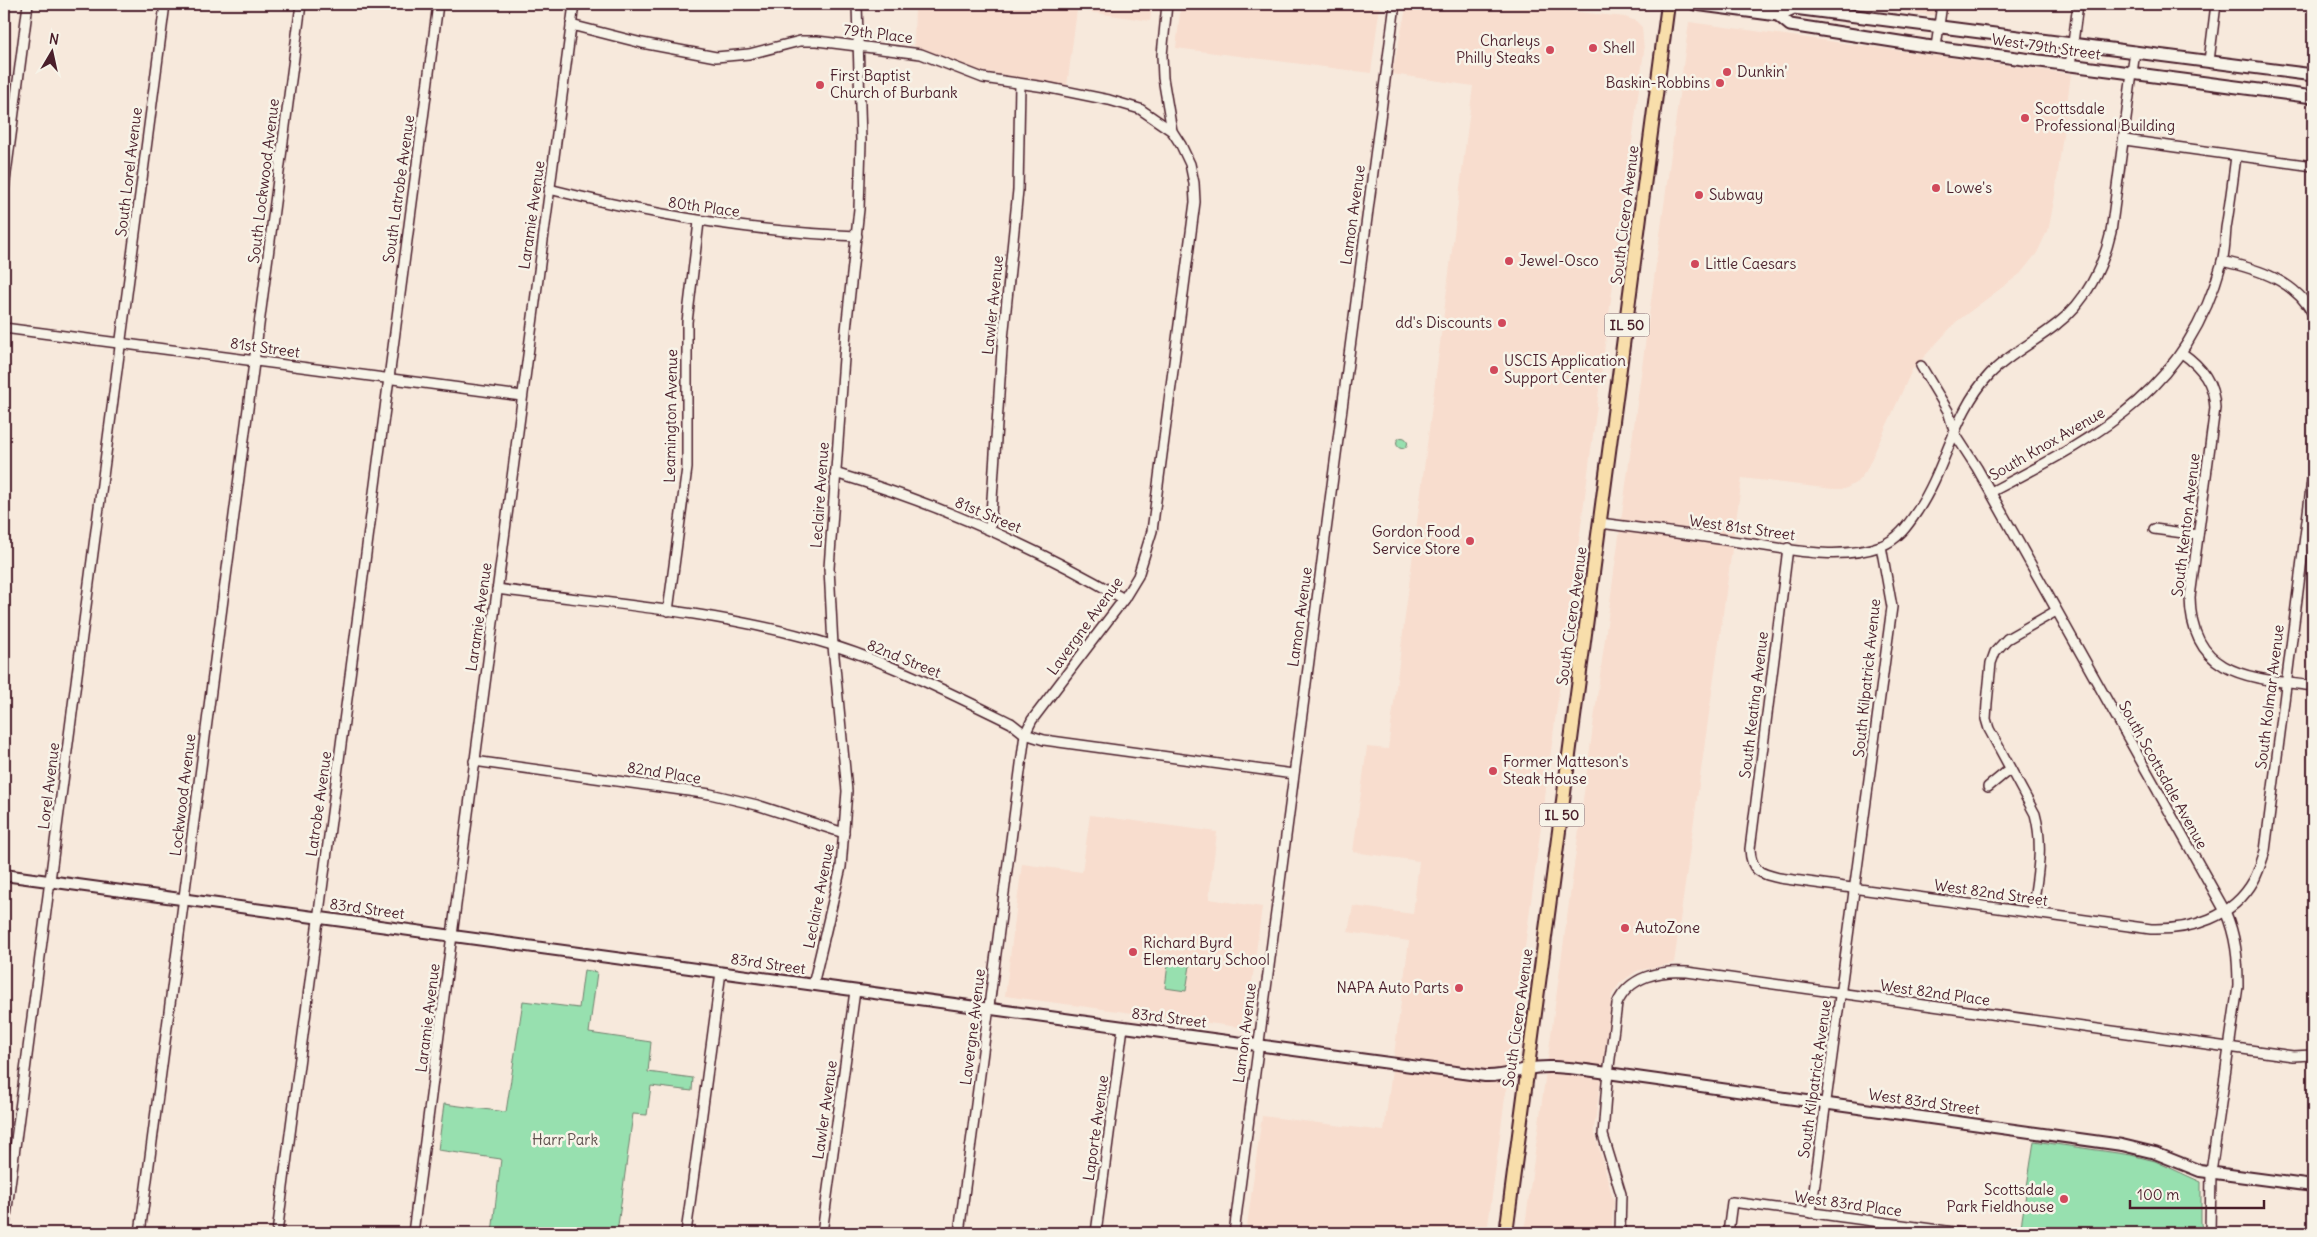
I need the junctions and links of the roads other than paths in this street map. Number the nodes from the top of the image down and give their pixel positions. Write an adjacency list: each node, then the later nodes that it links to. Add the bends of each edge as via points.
1 (28, 4): 32 (street)
2 (164, 4): 40 (street, South Lorel Avenue)
3 (301, 4): 42 (street, South Lockwood Avenue)
4 (438, 4): 44 (street, South Latrobe Avenue)
5 (574, 4): 16 (street, Laramie Avenue)
6 (857, 4): 19 (street, Leclaire Avenue)
7 (1167, 4): 28 (street, Lavergne Avenue, via 1162,55)
8 (1395, 4): 66 (street, Lamon Avenue)
9 (1668, 4): 50 (main road, South Cicero Avenue / IL 50)
10 (1695, 4): 15 (main road, West 79th Street)
11 (1942, 4): 17 (street)
12 (2078, 4): 18 (street)
13 (2216, 4): 22 (street)
14 (1804, 7): 15 (main road, West 79th Street); 17 (main road, West 79th Street)
15 (1778, 15): 20 (main road, West 79th Street, via 1790,25)
16 (571, 26): 19 (street, 79th Place, via 716,57 749,54 800,41); 33 (street, Laramie Avenue)
17 (1939, 27): 18 (main road, West 79th Street); 20 (street)
18 (2073, 43): 21 (main road, West 79th Street); 23 (street)
19 (858, 46): 26 (street, 79th Place, via 921,54 975,76); 35 (street, Leclaire Avenue, via 861,141)
20 (1936, 47): 23 (main road, West 79th Street)
21 (2135, 51): 22 (main road, West 79th Street); 24 (street)
22 (2209, 61): 25 (main road, West 79th Street)
23 (2070, 66): 24 (main road, West 79th Street)
24 (2132, 74): 27 (main road, West 79th Street); 29 (street)
25 (2313, 75)
26 (1020, 84): 28 (street, 79th Place, via 1127,105 1151,115); 51 (street, Lawler Avenue, via 1018,190 1002,349)
27 (2313, 97)
28 (1172, 130): 57 (street, Lavergne Avenue, via 1190,164 1196,202 1152,531 1138,576)
29 (2125, 140): 30 (street); 46 (street, via 2112,232 2093,281 2068,316 1991,373 1966,405)
30 (2236, 156): 31 (street); 36 (street, South Knox Avenue)
31 (2313, 166)
32 (4, 189)
33 (549, 189): 34 (street, 80th Place); 45 (street, Laramie Avenue)
34 (699, 222): 35 (street, 80th Place); 58 (street, Leamington Avenue, via 688,322 686,468)
35 (857, 236): 47 (street, Leclaire Avenue)
36 (2222, 261): 37 (street, via 2271,275); 41 (street, South Knox Avenue, via 2207,303)
37 (2310, 300): 38 (street)
38 (2313, 314)
39 (4, 328): 40 (street, 81st Street)
40 (121, 344): 42 (street, 81st Street); 71 (street, Lorel Avenue)
41 (2182, 353): 49 (street, South Knox Avenue, via 2138,403 2113,423); 53 (street, South Kenton Avenue, via 2205,374 2211,384 2215,408)
42 (254, 361): 44 (street, 81st Street); 73 (street, Lockwood Avenue)
43 (1921, 366): 46 (street, South Scottsdale Avenue, via 1948,411)
44 (388, 378): 45 (street, 81st Street); 76 (street, Latrobe Avenue)
45 (522, 396): 56 (street, Laramie Avenue)
46 (1955, 434): 49 (street, South Scottsdale Avenue); 54 (street, via 1915,514 1902,532)
47 (834, 473): 51 (street, 81st Street, via 897,492); 60 (street, Leclaire Avenue, via 829,568)
48 (2313, 474): 61 (street, South Kolmar Avenue)
49 (1991, 492): 59 (street, South Scottsdale Avenue)
50 (1600, 523): 55 (street, West 81st Street); 87 (main road, South Cicero Avenue / IL 50)
51 (990, 529): 57 (street, 81st Street, via 1072,568)
52 (2154, 529): 53 (street)
53 (2198, 535): 61 (street, South Kenton Avenue, via 2190,611 2198,639 2223,667 2243,675)
54 (1881, 546): 55 (street, West 81st Street, via 1836,554); 72 (street, South Kilpatrick Avenue, via 1892,607)
55 (1788, 548): 69 (street, South Keating Avenue, via 1751,839)
56 (497, 589): 58 (street, 82nd Street); 64 (street, Laramie Avenue)
57 (1124, 599): 63 (street, Lavergne Avenue)
58 (668, 611): 60 (street, 82nd Street, via 776,630)
59 (2056, 611): 65 (street, via 2006,639 1995,652 1991,664 1986,718); 75 (street, South Scottsdale Avenue)
60 (833, 646): 63 (street, 82nd Street, via 911,675 1011,723); 68 (street, Leclaire Avenue, via 847,790)
61 (2286, 682): 62 (street); 75 (street, South Kolmar Avenue, via 2265,851 2254,880)
62 (2313, 686)
63 (1024, 734): 66 (street, 82nd Street, via 1044,740); 82 (street, Lavergne Avenue)
64 (474, 761): 68 (street, 82nd Place, via 710,794 764,807); 77 (street, Laramie Avenue)
65 (2010, 769): 67 (street); 74 (street, via 2035,814 2039,828 2041,847)
66 (1293, 774): 84 (street, Lamon Avenue)
67 (1988, 787)
68 (844, 833): 79 (street, Leclaire Avenue, via 841,867)
69 (1753, 866): 72 (street, West 82nd Street, via 1779,878)
70 (4, 875): 71 (street, 83rd Street)
71 (50, 882): 73 (street, 83rd Street); 94 (street, Lorel Avenue)
72 (1855, 888): 74 (street, West 82nd Street); 81 (street, South Kilpatrick Avenue)
73 (183, 900): 76 (street, 83rd Street); 95 (street, Lockwood Avenue)
74 (2032, 912): 75 (street, West 82nd Street, via 2175,930)
75 (2225, 912): 85 (street, South Scottsdale Avenue, via 2234,932 2238,961 2238,986)
76 (318, 918): 77 (street, 83rd Street); 96 (street, Latrobe Avenue)
77 (452, 936): 78 (street, 83rd Street); 97 (street, Laramie Avenue)
78 (721, 972): 79 (street, 83rd Street); 98 (street)
79 (813, 985): 80 (street, 83rd Street)
80 (855, 990): 82 (street, 83rd Street); 99 (street, Lawler Avenue)
81 (1840, 993): 85 (street, West 82nd Place); 88 (street, West 82nd Place, via 1658,972 1638,981 1621,995); 89 (street, South Kilpatrick Avenue)
82 (990, 1009): 83 (street, 83rd Street); 100 (street, Lavergne Avenue)
83 (1123, 1027): 84 (street, 83rd Street); 101 (street, Laporte Avenue)
84 (1257, 1044): 87 (street, 83rd Street, via 1485,1076); 102 (street, Lamon Avenue)
85 (2229, 1048): 86 (street, West 82nd Place, via 2293,1056); 90 (street, South Scottsdale Avenue)
86 (2313, 1055)
87 (1528, 1069): 88 (street, West 83rd Street, via 1547,1067); 103 (main road, South Cicero Avenue / IL 50)
88 (1608, 1073): 89 (street, West 83rd Street); 104 (street, via 1603,1136 1621,1194)
89 (1826, 1104): 90 (street, West 83rd Street, via 2122,1145); 92 (street, South Kilpatrick Avenue)
90 (2211, 1172): 91 (street, West 83rd Street); 107 (street, South Scottsdale Avenue)
91 (2313, 1186)
92 (1811, 1213): 93 (street, West 83rd Place); 105 (street, West 83rd Place, via 1732,1202)
93 (1894, 1229): 106 (street, West 83rd Place)
94 (4, 1231)
95 (140, 1233)
96 (277, 1233)
97 (413, 1233)
98 (686, 1233)
99 (822, 1233)
100 (959, 1233)
101 (1096, 1233)
102 (1234, 1233)
103 (1506, 1233)
104 (1620, 1233)
105 (1728, 1233)
106 (1961, 1233)
107 (2210, 1233)

